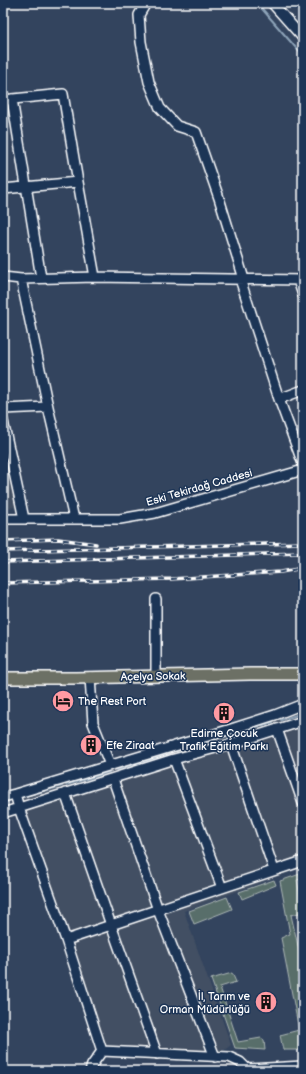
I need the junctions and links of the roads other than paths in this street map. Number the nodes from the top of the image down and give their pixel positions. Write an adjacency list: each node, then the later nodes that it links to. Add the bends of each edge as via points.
1 (146, 3): 12 (street, via 139,15 141,42 149,82 160,108 177,126 196,132 219,198)
2 (272, 3): 3 (street)
3 (303, 38)
4 (7, 100): 5 (street, via 63,94); 6 (street)
5 (78, 182): 6 (street); 9 (street)
6 (26, 187): 7 (street); 11 (street)
7 (3, 189)
8 (3, 277): 10 (street)
9 (95, 277): 11 (street); 12 (street)
10 (21, 278): 11 (street); 17 (street)
11 (41, 278)
12 (242, 279): 13 (street); 16 (street)
13 (301, 280): 14 (street)
14 (303, 295)
15 (303, 390): 16 (street)
16 (279, 399): 20 (street)
17 (48, 407): 18 (street); 24 (street)
18 (3, 408)
19 (3, 421): 23 (street)
20 (303, 464)
21 (303, 470): 24 (street, Eski Tekirdağ Caddesi, via 155,514 120,519)
22 (3, 519): 23 (street, Eski Tekirdağ Caddesi)
23 (24, 519): 24 (street, Eski Tekirdağ Caddesi)
24 (74, 519)
25 (156, 598): 27 (street)
26 (303, 674): 27 (main road, Açelya Sokak)
27 (156, 676): 28 (main road, Açelya Sokak)
28 (90, 677): 29 (main road, Açelya Sokak); 35 (street, via 94,723)
29 (3, 678)
30 (303, 704): 35 (street, via 275,715)
31 (303, 721): 32 (street)
32 (277, 729): 33 (street); 38 (street)
33 (231, 744): 34 (street); 45 (street)
34 (174, 759): 36 (street); 46 (street)
35 (110, 765): 39 (street)
36 (113, 779): 37 (street); 47 (street)
37 (65, 793): 42 (street); 48 (street)
38 (302, 793): 41 (street)
39 (15, 794): 40 (street); 42 (street)
40 (3, 797)
41 (303, 803)
42 (19, 808): 43 (street); 49 (street)
43 (3, 813)
44 (303, 861): 45 (street)
45 (274, 870): 46 (street)
46 (222, 888): 47 (street)
47 (158, 910): 48 (street); 52 (street)
48 (110, 925): 49 (street); 51 (street)
49 (66, 940): 50 (street)
50 (102, 1051): 51 (street); 55 (street)
51 (157, 1054): 52 (street)
52 (214, 1057): 54 (street, via 240,1062)
53 (303, 1066): 54 (street)
54 (247, 1070)
55 (90, 1071)

